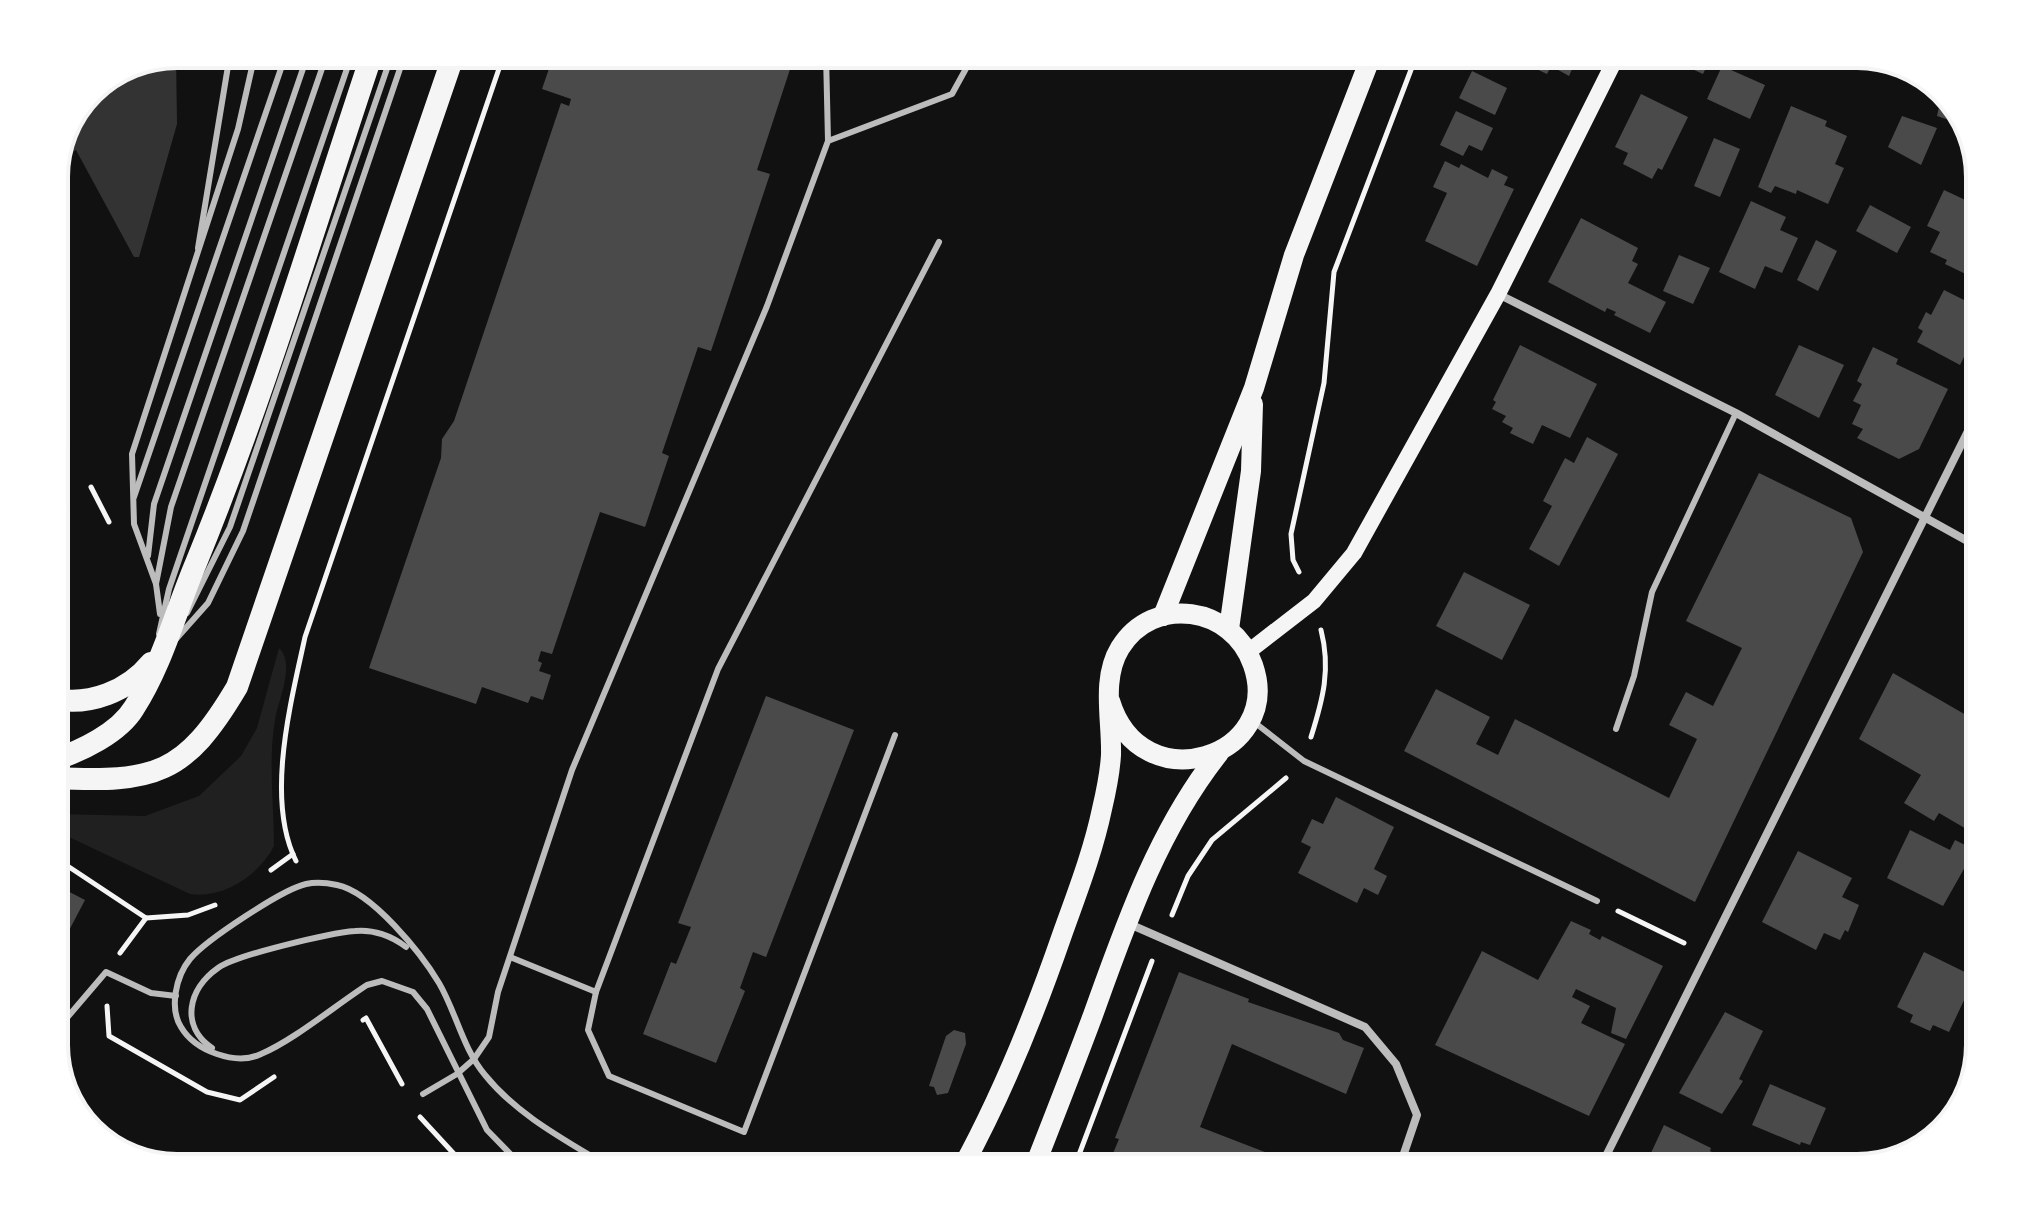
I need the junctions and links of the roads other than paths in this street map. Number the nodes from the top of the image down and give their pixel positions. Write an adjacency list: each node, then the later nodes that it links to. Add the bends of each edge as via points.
1 (227, 68): 17 (lane)
2 (252, 68): 17 (lane)
3 (281, 68): 22 (lane)
4 (303, 68): 25 (lane, via 154,504)
5 (322, 68): 26 (lane, via 171,507)
6 (347, 68): 28 (lane)
7 (367, 68): 31 (highway, via 214,521)
8 (387, 68): 31 (lane, via 230,527 196,600)
9 (400, 68): 31 (lane, via 243,531 208,603)
10 (449, 68): 39 (highway, via 237,687 212,730 181,761 125,779 92,776)
11 (826, 68): 15 (lane)
12 (966, 68): 15 (lane, via 952,94)
13 (1367, 68): 19 (main road, via 1294,255)
14 (1611, 68): 18 (main road)
15 (828, 141): 42 (lane, via 690,494 572,770)
16 (939, 242): 44 (lane, via 718,669)
17 (195, 267): 22 (lane, via 132,454)
18 (1498, 294): 20 (street); 30 (main road, via 1354,553 1314,601)
19 (1254, 388): 27 (main road); 29 (main road, via 1251,471)
20 (1736, 413): 23 (street); 35 (lane, via 1652,592)
21 (1966, 435): 23 (street)
22 (132, 502): 25 (lane)
23 (1924, 519): 24 (street); 56 (street)
24 (1966, 541)
25 (149, 567): 26 (lane)
26 (156, 584): 28 (lane)
27 (1163, 616): 29 (main road, via 1199,614); 33 (main road, via 1139,628 1120,648 1112,664)
28 (160, 619): 31 (lane)
29 (1229, 629): 30 (main road)
30 (1248, 652): 34 (main road, via 1257,683)
31 (160, 653): 32 (highway, via 124,687 84,701); 38 (highway, via 133,710)
32 (68, 700)
33 (1110, 701): 37 (main road, via 1125,733 1152,754 1187,761); 53 (main road, via 1111,758 1089,861 1037,1009)
34 (1250, 719): 37 (main road); 40 (lane, via 1304,761)
35 (1616, 729)
36 (895, 735): 44 (lane, via 744,1132 609,1076 588,1030)
37 (1221, 751): 41 (main road, via 1185,798)
38 (68, 756)
39 (68, 767)
40 (1597, 901)
41 (1126, 922): 54 (main road); 55 (street, via 1365,1027 1396,1064 1417,1115)
42 (510, 957): 44 (lane); 48 (lane, via 489,1037)
43 (424, 963): 45 (lane, via 376,905 336,884 308,884 284,893 190,959); 47 (lane, via 393,937 355,931 219,966 193,994 189,1019 197,1035); 48 (lane, via 439,983)
44 (596, 992)
45 (176, 996): 46 (lane, via 151,993 106,972); 47 (lane, via 181,1028 204,1048)
46 (68, 1017)
47 (226, 1056): 49 (lane, via 260,1055 367,985 382,981 413,992 427,1009)
48 (474, 1059): 49 (lane); 52 (lane, via 537,1123)
49 (457, 1074): 50 (lane); 51 (lane, via 487,1130)
50 (423, 1094)
51 (510, 1154)
52 (588, 1154)
53 (970, 1154)
54 (1039, 1154)
55 (1404, 1154)
56 (1607, 1154)

